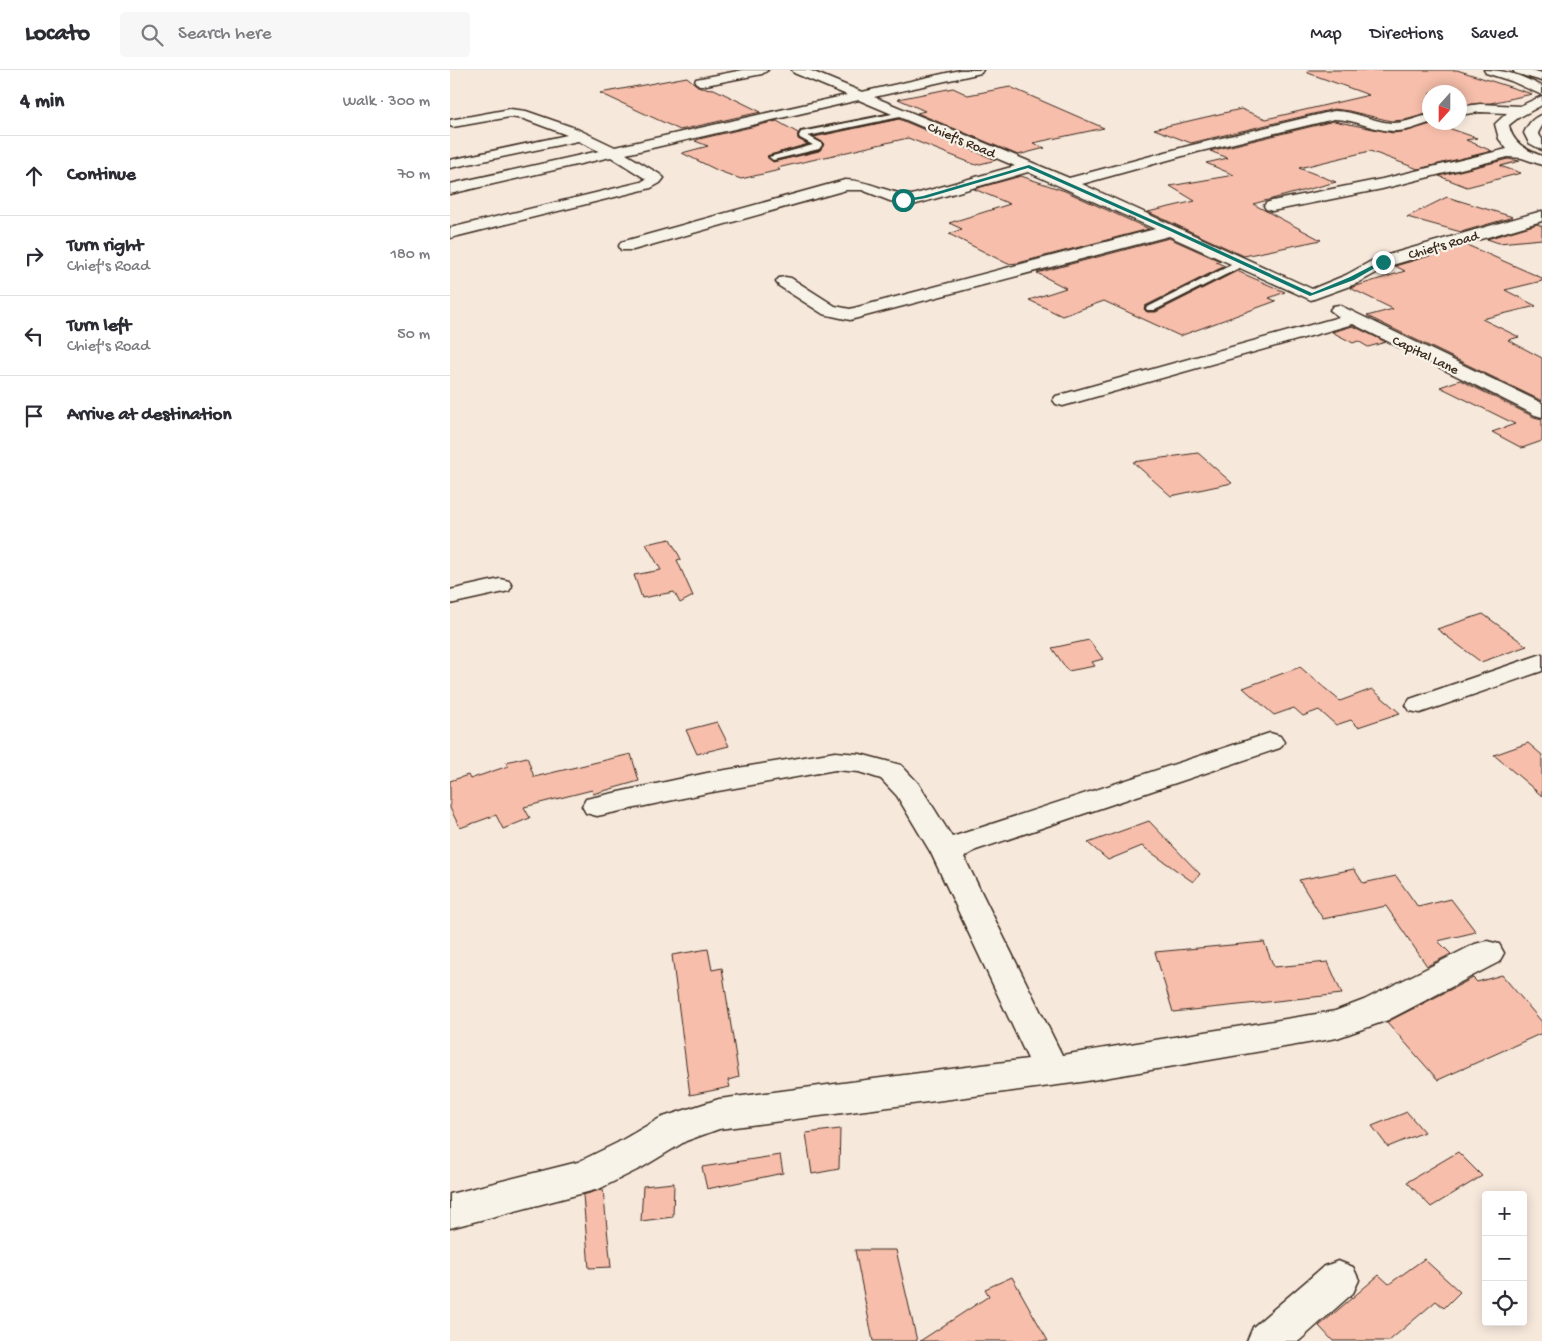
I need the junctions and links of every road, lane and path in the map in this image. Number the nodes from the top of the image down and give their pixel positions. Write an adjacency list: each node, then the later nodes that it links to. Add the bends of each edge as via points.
1 (762, 70): 6 (main road)
2 (977, 70): 8 (main road)
3 (1490, 70): 7 (main road)
4 (829, 72): 5 (main road)
5 (804, 73): 8 (main road, Chief's Road)
6 (702, 82)
7 (1542, 91)
8 (859, 96): 12 (main road, Chief's Road); 18 (main road)
9 (1542, 100): 11 (main road)
10 (1467, 110): 11 (main road)
11 (1523, 110): 19 (main road, via 1502,124 1502,133 1508,143)
12 (902, 114): 20 (lane, via 804,134 818,145); 23 (main road, Chief's Road)
13 (1422, 121): 24 (main road, via 1394,127 1355,115 1334,114)
14 (453, 123): 16 (main road, via 518,113)
15 (1539, 123): 17 (main road, via 1531,133)
16 (580, 136): 18 (main road); 22 (main road)
17 (1542, 146)
18 (611, 151): 25 (main road); 29 (main road, via 645,170 655,180)
19 (1523, 154): 21 (main road); 26 (main road, via 1499,155 1382,184)
20 (773, 157)
21 (1542, 161)
22 (450, 164)
23 (1029, 167): 24 (main road, Chief's Road); 30 (main road, via 913,200 894,198 862,185 845,185)
24 (1068, 183): 28 (main road, Chief's Road)
25 (450, 188)
26 (1272, 206)
27 (1542, 216): 33 (main road, Chief's Road, via 1383,262)
28 (1172, 230): 31 (main road, Chief's Road); 32 (main road, via 850,315 829,310)
29 (450, 233)
30 (627, 246)
31 (1241, 263): 33 (main road, Chief's Road); 34 (lane)
32 (785, 282)
33 (1312, 295): 35 (main road, Capital Lane)
34 (1151, 308)
35 (1355, 318): 36 (main road); 37 (main road, Capital Lane)
36 (1063, 400)
37 (1542, 411)
38 (500, 586): 39 (main road)
39 (450, 597)
40 (1542, 662): 41 (main road)
41 (1420, 705)
42 (1270, 742): 44 (main road, via 965,843)
43 (597, 806): 44 (main road, via 707,783 835,762 860,763 882,768 899,779)
44 (946, 853): 46 (main road)
45 (1487, 954): 46 (main road, via 1376,1010 1336,1024)
46 (1052, 1071): 47 (main road, via 719,1114 673,1130 585,1177)
47 (450, 1211)
48 (1338, 1280): 49 (main road)
49 (1268, 1341)

